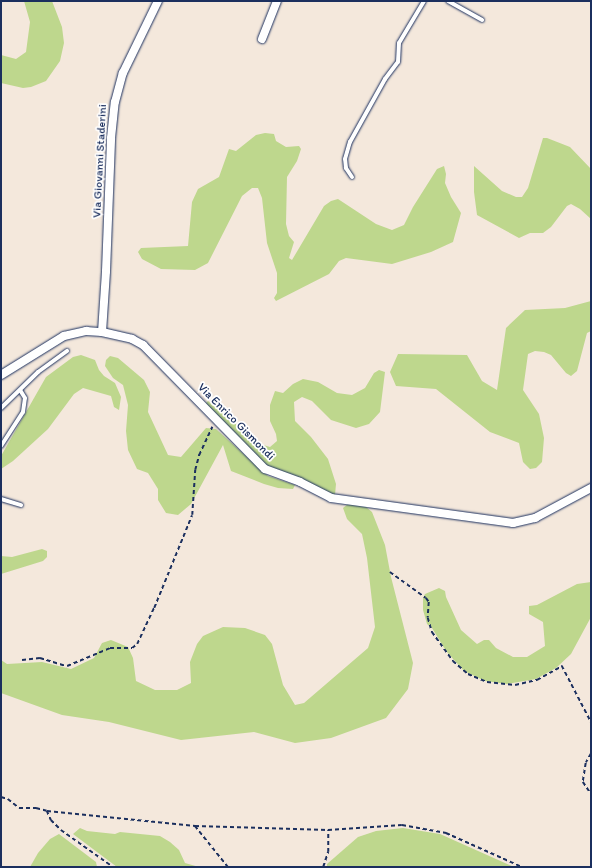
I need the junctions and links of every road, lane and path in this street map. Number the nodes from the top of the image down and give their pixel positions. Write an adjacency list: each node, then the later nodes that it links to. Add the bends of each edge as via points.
1 (158, 1): 8 (street, Via Giovanni Staderini, via 123,73 115,97)
2 (277, 1): 6 (street)
3 (424, 1): 7 (lane, via 399,44 398,62 385,79 350,142 345,159 346,168)
4 (448, 1): 5 (lane)
5 (482, 20)
6 (262, 39)
7 (352, 177)
8 (102, 332): 10 (street, Via Enrico Gismondi, via 79,332 56,339); 13 (street, Via Enrico Gismondi, via 132,339 143,345)
9 (67, 351): 11 (lane, via 38,372)
10 (1, 375)
11 (20, 390): 12 (lane); 14 (lane, via 25,398 23,412)
12 (1, 408)
13 (215, 420): 15 (street, Via Enrico Gismondi, via 265,469 300,482 327,497 340,500 513,523 535,518); 19 (path, via 198,455 192,515 137,644 132,648 110,648 67,666 40,658)
14 (1, 446)
15 (591, 488)
16 (1, 499): 17 (lane)
17 (21, 505)
18 (390, 572): 20 (path, via 426,598 429,602 428,618 432,632 453,661 468,674 487,682 515,685 537,680 562,666)
19 (22, 660)
20 (591, 722)
21 (591, 754): 22 (path, via 586,763 583,782)
22 (591, 794)
23 (1, 797): 24 (path, via 8,798 19,808)
24 (47, 811): 25 (path); 27 (path, via 51,820 62,830)
25 (195, 826): 26 (path); 28 (path)
26 (328, 830): 29 (path, via 328,852); 30 (path, via 402,825 431,830)
27 (112, 867)
28 (228, 867)
29 (323, 867)
30 (522, 867)

